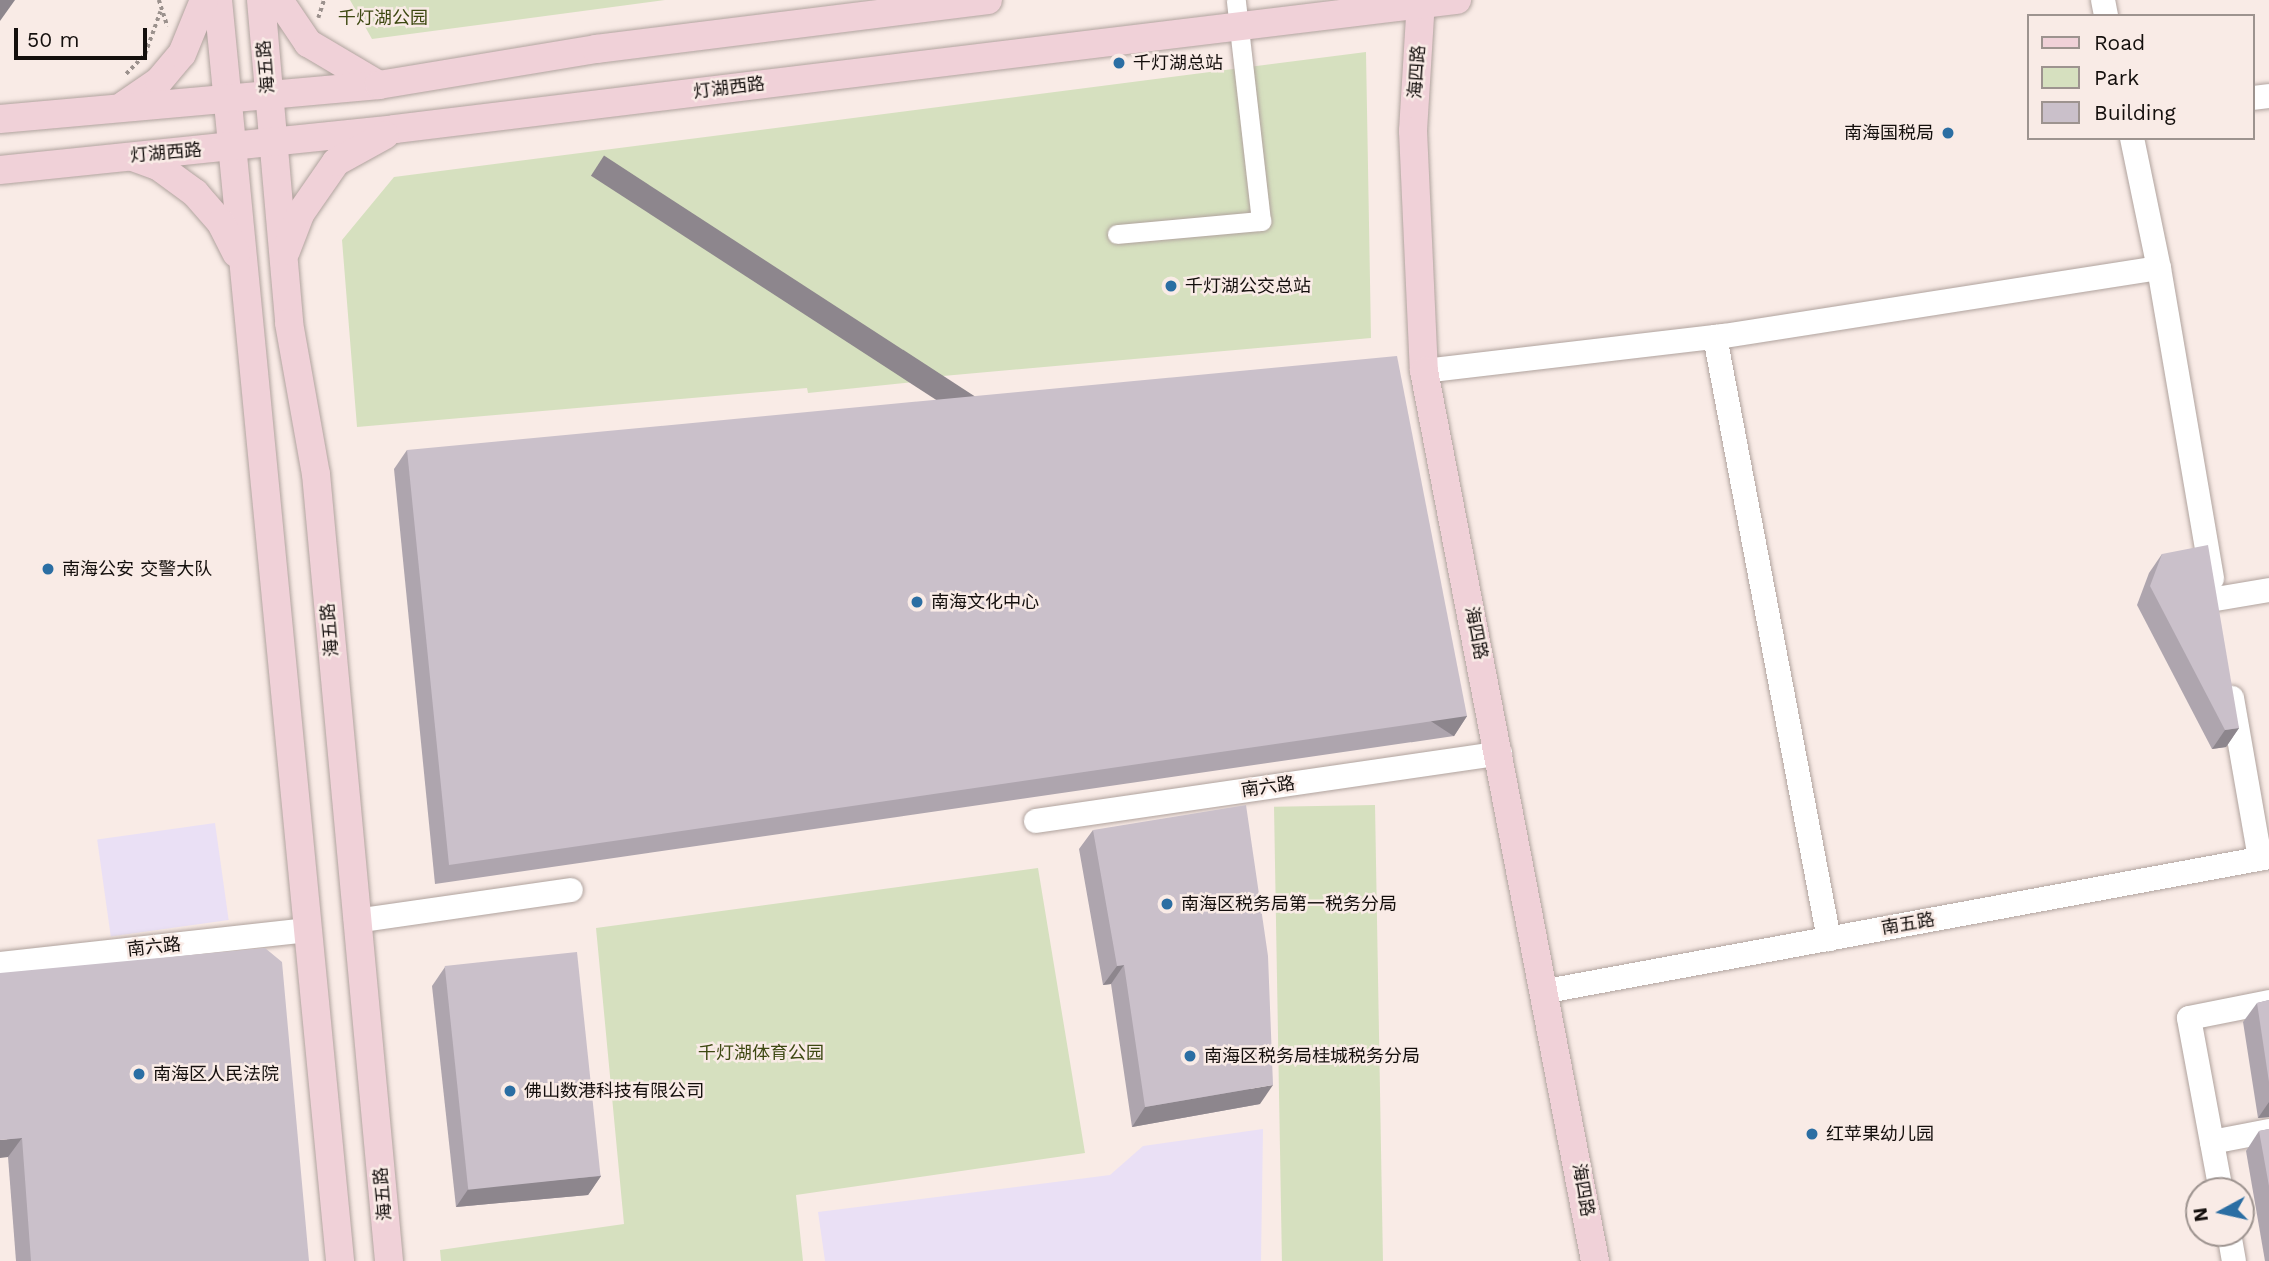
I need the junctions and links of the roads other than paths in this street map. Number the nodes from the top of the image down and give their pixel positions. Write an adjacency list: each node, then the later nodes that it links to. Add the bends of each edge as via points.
1 (204, 0): 11 (main road, via 183,54 159,81)
2 (218, 0): 12 (main road)
3 (261, 0): 10 (main road, 海五路)
4 (279, 0): 9 (main road, via 308,43)
5 (988, 0): 9 (main road, via 596,49)
6 (1457, 0): 7 (main road, 灯湖西路)
7 (1421, 3): 8 (main road, 灯湖西路); 25 (main road, 海四路, via 1413,131)
8 (1237, 13): 14 (main road, 灯湖西路); 20 (street, via 1261,221)
9 (379, 85): 10 (main road)
10 (268, 95): 12 (main road); 16 (main road, 海五路)
11 (120, 96): 12 (main road); 13 (main road)
12 (227, 98): 17 (main road)
13 (0, 119)
14 (395, 130): 16 (main road, 灯湖西路); 21 (main road, via 336,162 300,214)
15 (2132, 140): 23 (street)
16 (273, 142): 17 (main road, 灯湖西路); 21 (main road, 海五路)
17 (231, 148): 18 (main road, 灯湖西路); 22 (main road)
18 (131, 156): 19 (main road, 灯湖西路); 22 (main road, via 158,166 195,193 221,223)
19 (0, 170)
20 (1118, 234)
21 (282, 260): 34 (main road, 海五路, via 316,474)
22 (242, 262): 35 (main road)
23 (2159, 268): 24 (street); 27 (street)
24 (1715, 337): 25 (street); 36 (street)
25 (1424, 371): 30 (main road, 海四路)
26 (2269, 590): 27 (street)
27 (2216, 599): 28 (street)
28 (2220, 626)
29 (2227, 667): 32 (street)
30 (1500, 753): 31 (street, 南六路); 38 (main road, 海四路)
31 (1036, 821)
32 (2264, 858): 36 (street, 南五路)
33 (571, 890): 34 (street)
34 (356, 920): 44 (main road, 海五路)
35 (307, 930): 37 (street, 南六路); 43 (main road)
36 (1829, 939): 38 (street, 南五路)
37 (0, 964)
38 (1547, 991): 45 (main road, 海四路)
39 (2269, 1002): 41 (street, via 2189,1018)
40 (2269, 1131): 41 (street)
41 (2212, 1142): 42 (street)
42 (2218, 1177)
43 (340, 1261)
44 (389, 1261)
45 (1595, 1261)

